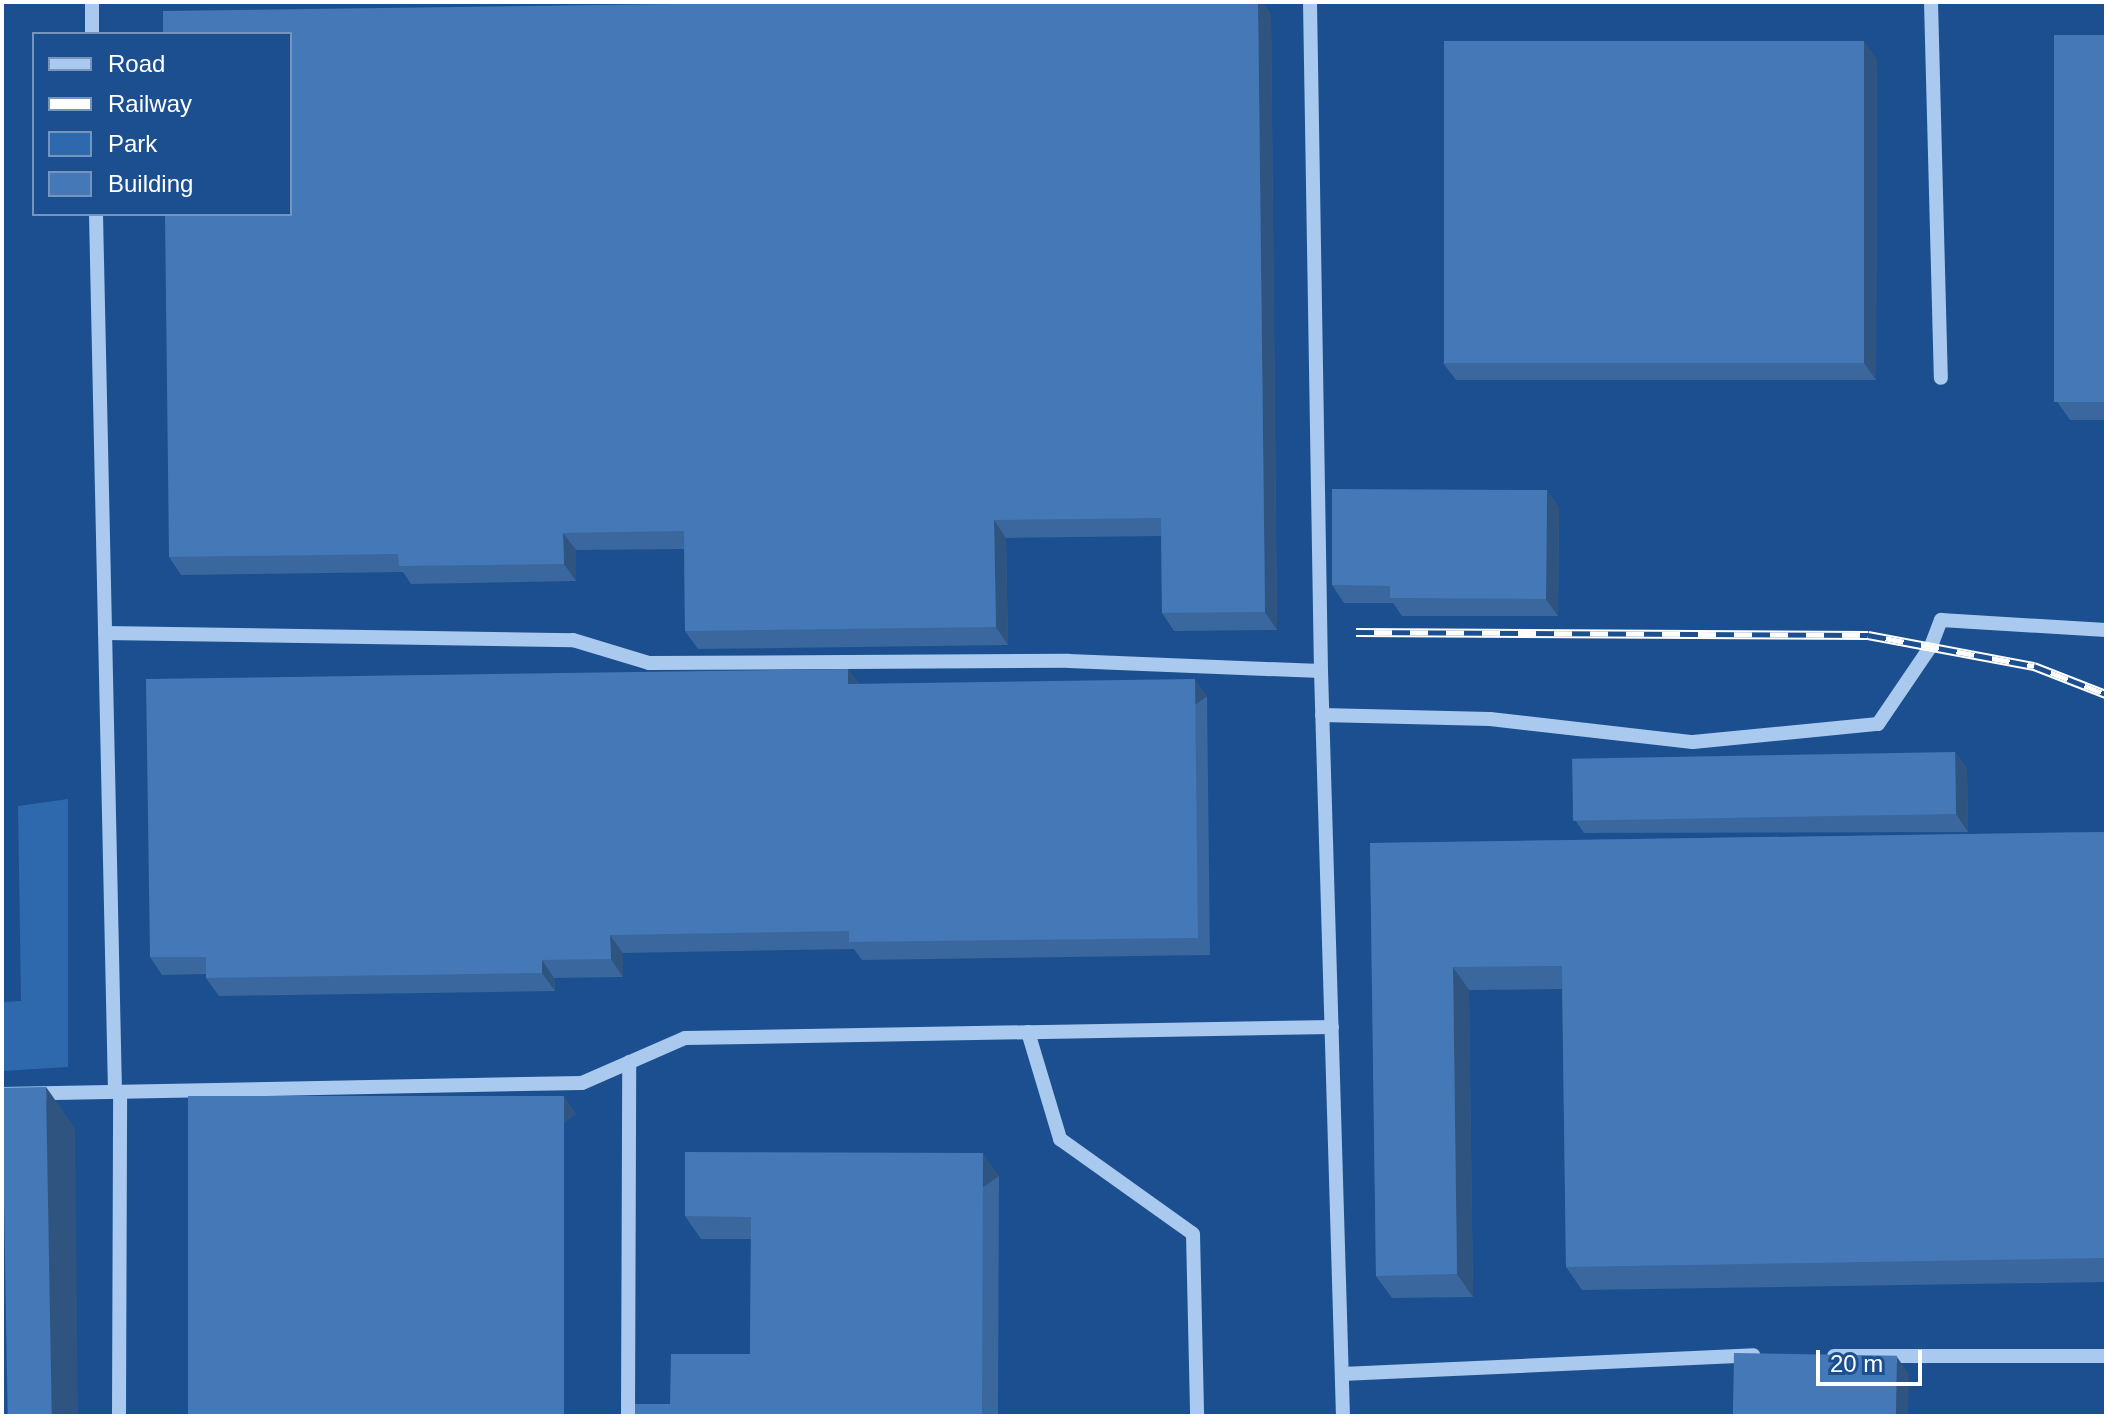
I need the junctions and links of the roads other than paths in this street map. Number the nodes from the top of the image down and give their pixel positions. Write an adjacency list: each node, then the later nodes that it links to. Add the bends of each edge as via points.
1 (92, 2): 4 (lane)
2 (1310, 2): 9 (lane)
3 (1931, 2): 6 (lane)
4 (92, 32)
5 (96, 216): 8 (lane)
6 (1941, 378)
7 (2106, 630): 10 (lane, via 1941,620 1931,646 1878,724 1693,742 1490,719)
8 (105, 633): 9 (lane, via 573,640 649,663 1069,661); 15 (lane)
9 (1321, 671): 10 (lane)
10 (1322, 715): 11 (lane)
11 (1332, 1027): 12 (lane); 19 (lane)
12 (1028, 1032): 13 (lane, via 685,1038); 22 (lane, via 1060,1139 1193,1234)
13 (629, 1062): 15 (lane, via 582,1083); 21 (lane)
14 (2, 1094): 15 (lane)
15 (118, 1094): 20 (lane)
16 (1775, 1355): 19 (lane)
17 (1822, 1356): 18 (lane)
18 (2106, 1356)
19 (1342, 1374): 23 (lane)
20 (119, 1416)
21 (628, 1416)
22 (1197, 1416)
23 (1343, 1416)

